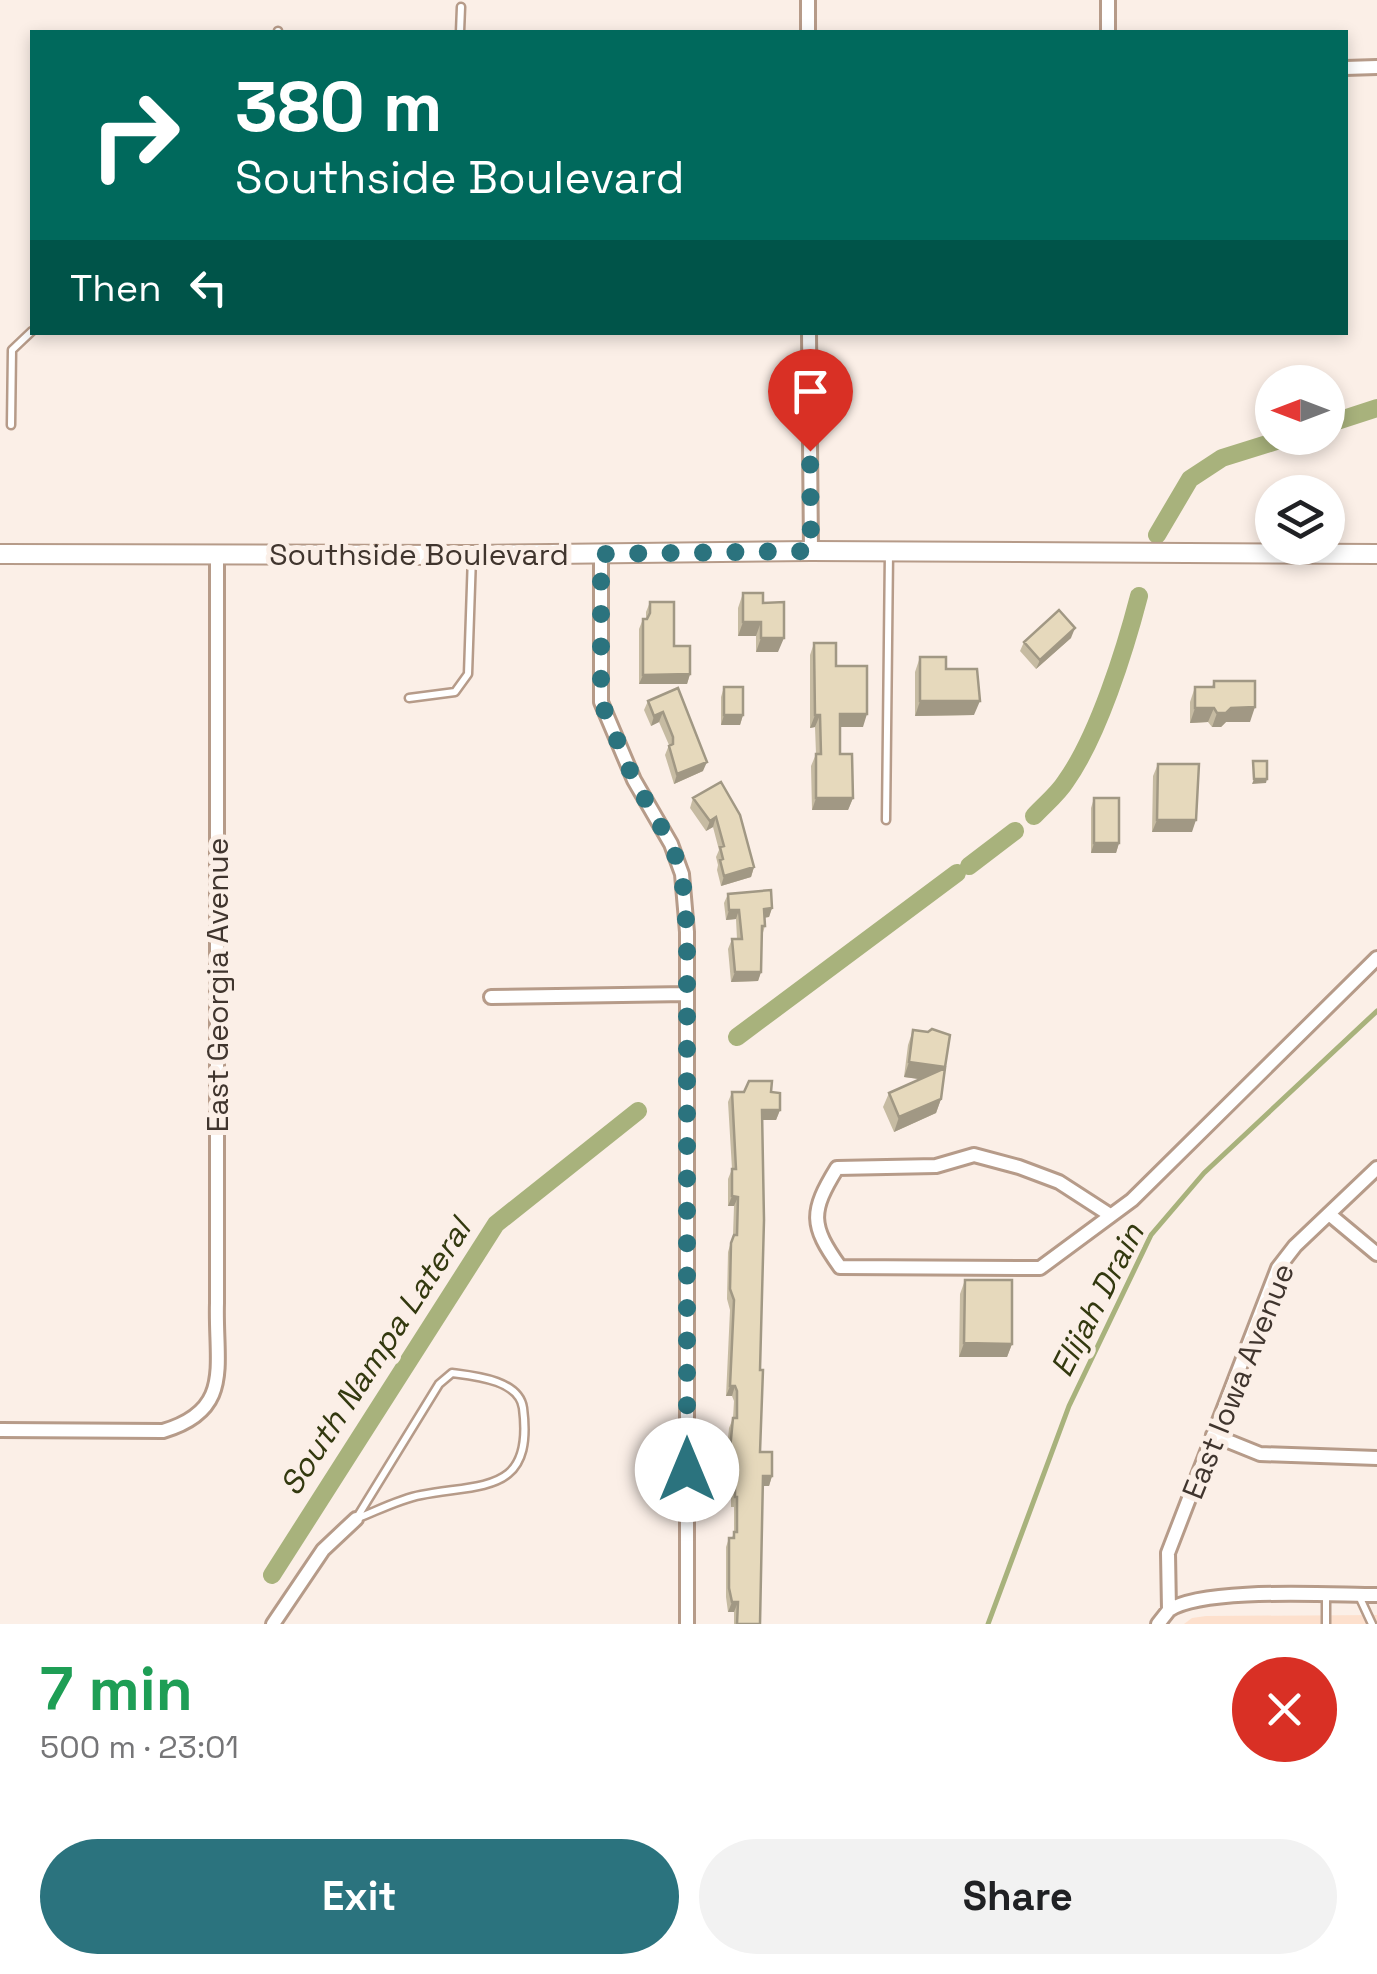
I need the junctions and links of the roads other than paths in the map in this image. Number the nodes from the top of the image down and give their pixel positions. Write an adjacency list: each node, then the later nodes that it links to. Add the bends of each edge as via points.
1 (808, 0): 5 (street)
2 (1108, 0): 6 (street)
3 (460, 7): 4 (lane)
4 (460, 30)
5 (808, 30)
6 (1108, 30)
7 (1377, 67): 8 (street)
8 (1348, 68)
9 (30, 333): 11 (lane, via 12,350)
10 (809, 335): 12 (street)
11 (11, 425)
12 (811, 551): 13 (main road, Southside Boulevard); 16 (main road, Southside Boulevard)
13 (889, 552): 17 (main road, Southside Boulevard); 20 (lane)
14 (0, 554): 15 (main road, Southside Boulevard)
15 (217, 554): 18 (main road, Southside Boulevard); 28 (street, East Georgia Avenue, via 212,1400 203,1413 163,1431)
16 (601, 554): 18 (main road, Southside Boulevard); 22 (street, via 601,702 682,874)
17 (1377, 554)
18 (472, 555): 19 (lane, via 468,674 455,692)
19 (408, 698)
20 (886, 820)
21 (1377, 958): 26 (street)
22 (688, 994): 23 (street); 37 (street)
23 (491, 998)
24 (1377, 1168): 25 (street, East Iowa Avenue)
25 (1329, 1214): 27 (street); 29 (street, East Iowa Avenue, via 1278,1268)
26 (1110, 1215): 26 (street, via 1040,1268 840,1267 818,1236 818,1199 837,1168 936,1166 974,1155 1058,1182)
27 (1377, 1254)
28 (0, 1430)
29 (1213, 1434): 30 (street, via 1260,1454); 35 (street, East Iowa Avenue, via 1168,1553)
30 (1377, 1458)
31 (356, 1518): 31 (lane, via 439,1384 452,1374 506,1386 522,1401 526,1431 520,1461 507,1476 481,1487 417,1495); 36 (street, via 324,1550)
32 (1358, 1595): 33 (street); 34 (street); 40 (lane)
33 (1377, 1595)
34 (1326, 1596): 35 (street, via 1210,1596); 39 (lane)
35 (1169, 1610): 38 (street)
36 (273, 1624)
37 (687, 1624)
38 (1158, 1624)
39 (1326, 1624)
40 (1372, 1624)

